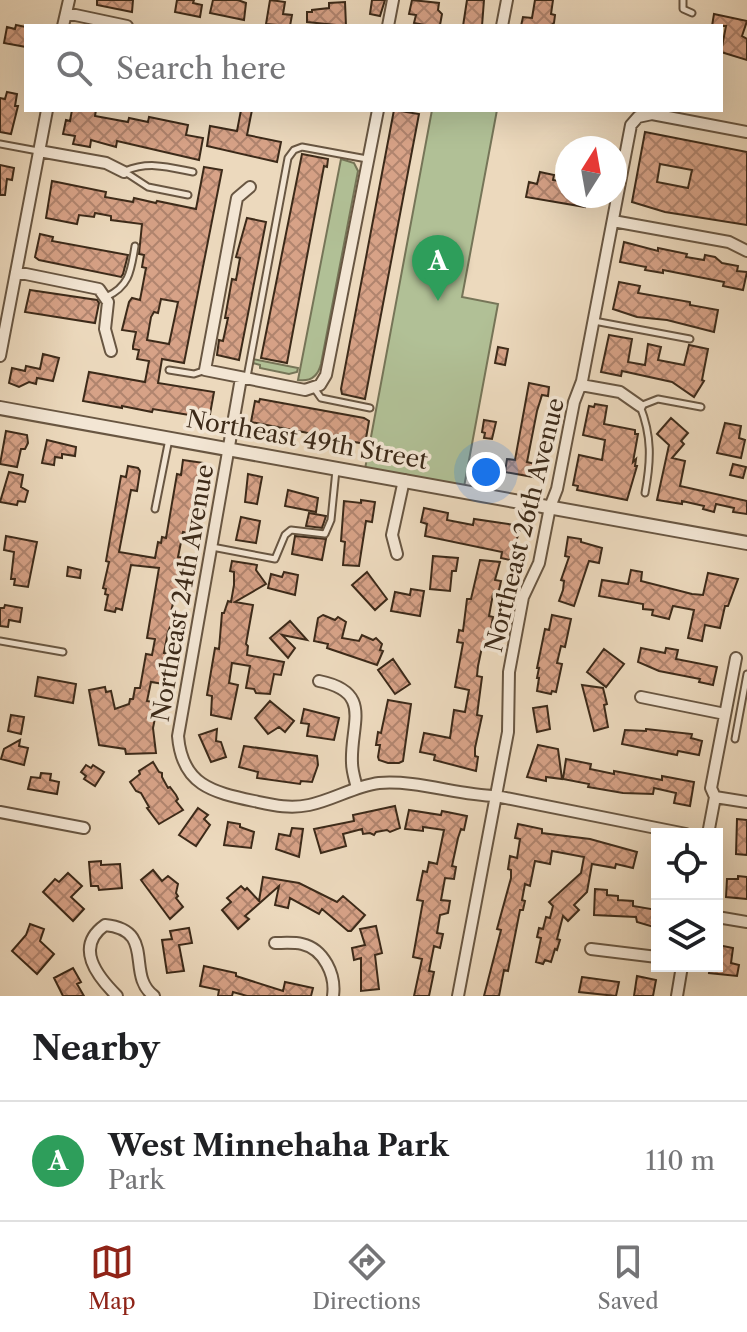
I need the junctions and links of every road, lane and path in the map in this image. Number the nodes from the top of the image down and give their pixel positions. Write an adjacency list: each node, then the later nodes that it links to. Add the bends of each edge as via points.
1 (69, 0): 5 (street)
2 (393, 0): 9 (street)
3 (507, 0): 10 (street)
4 (683, 0): 6 (lane, via 683,9)
5 (66, 13): 7 (street); 8 (street)
6 (692, 13)
7 (63, 24)
8 (118, 24)
9 (388, 24)
10 (502, 24)
11 (47, 112): 15 (street)
12 (378, 112): 16 (street)
13 (747, 132): 21 (street, Northeast 26th Avenue, via 640,116 631,125)
14 (0, 144): 15 (lane)
15 (39, 151): 17 (street, via 106,163); 24 (street)
16 (367, 159): 32 (lane, via 302,147 288,158); 34 (street, via 326,375)
17 (124, 172): 18 (lane, via 140,164); 20 (lane, via 148,187)
18 (193, 172)
19 (250, 187): 31 (street, via 237,198)
20 (188, 195)
21 (613, 221): 23 (street, via 726,242); 26 (street, Northeast 26th Avenue)
22 (135, 246): 25 (lane, via 129,278)
23 (747, 251)
24 (16, 272): 25 (street, via 95,287); 29 (street)
25 (106, 297): 28 (street)
26 (593, 320): 27 (lane); 33 (street, Northeast 26th Avenue)
27 (690, 339)
28 (111, 351)
29 (0, 356)
30 (169, 370): 31 (lane)
31 (205, 370): 32 (street)
32 (244, 378): 34 (street, via 305,390); 40 (street, Northeast 24th Avenue)
33 (581, 385): 35 (street, via 620,392); 44 (street, Northeast 26th Avenue)
34 (313, 387): 38 (lane, via 321,398)
35 (640, 406): 36 (lane, via 658,399); 43 (lane, via 652,457)
36 (701, 407)
37 (0, 408): 39 (street, Northeast 49th Street)
38 (370, 408)
39 (169, 438): 40 (street, Northeast 49th Street); 45 (lane)
40 (228, 449): 41 (street, Northeast 49th Street); 47 (street, Northeast 24th Avenue)
41 (336, 468): 42 (street, Northeast 49th Street); 47 (lane, via 325,534 291,530 275,559)
42 (404, 480): 44 (street, Northeast 49th Street); 48 (street, via 392,535)
43 (645, 493)
44 (550, 507): 46 (street, Northeast 49th Street); 58 (street, Northeast 26th Avenue, via 539,563 523,597)
45 (155, 509)
46 (747, 543)
47 (211, 547): 57 (street, Northeast 24th Avenue, via 178,736 188,771 203,786 222,794 285,808 334,799)
48 (397, 554)
49 (0, 641): 50 (lane)
50 (63, 652)
51 (736, 658): 55 (street)
52 (747, 674): 56 (lane)
53 (319, 681): 57 (street, via 337,685 355,705 352,761)
54 (641, 697): 55 (street)
55 (725, 714): 59 (street, via 711,788)
56 (735, 739)
57 (357, 788): 58 (street, via 403,783)
58 (496, 796): 63 (street); 74 (street, Northeast 26th Avenue)
59 (715, 797): 60 (street); 64 (street)
60 (747, 802)
61 (0, 812): 62 (street)
62 (84, 828)
63 (656, 828)
64 (709, 828)
65 (723, 918): 66 (street)
66 (747, 922)
67 (275, 943): 73 (street, via 303,944 321,955 331,972)
68 (591, 949): 69 (street)
69 (651, 956)
70 (681, 972): 75 (street)
71 (117, 996): 72 (street, via 101,980 89,943 105,925 119,926 136,941 142,979)
72 (154, 996)
73 (333, 996)
74 (458, 996)
75 (677, 996)

